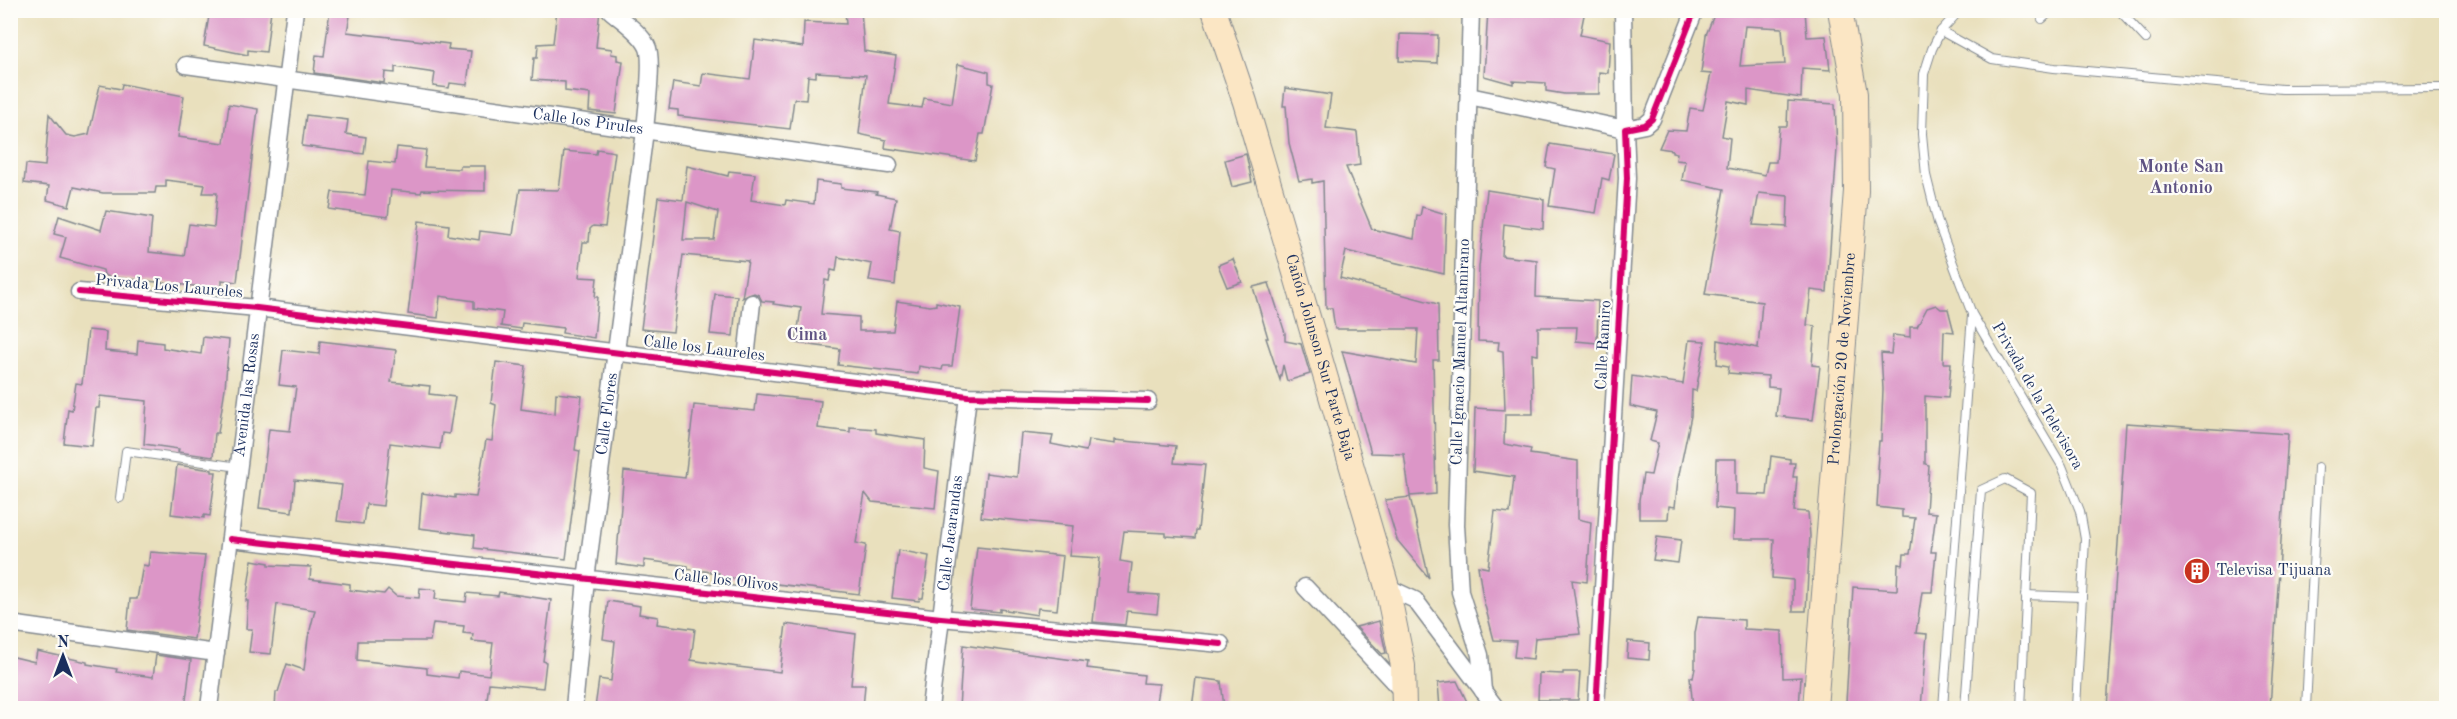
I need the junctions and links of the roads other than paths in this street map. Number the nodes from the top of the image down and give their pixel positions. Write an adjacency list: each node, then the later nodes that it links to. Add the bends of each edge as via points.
1 (295, 10): 15 (street, Avenida las Rosas)
2 (609, 10): 19 (street, Calle Flores, via 649,48)
3 (1214, 10): 34 (street, Cañón Johnson Sur Parte Baja, via 1245,102)
4 (1471, 10): 17 (street, Calle Ignacio Manuel Altamirano)
5 (1623, 10): 18 (street, Calle Ramiro)
6 (1695, 10): 18 (street, via 1652,119 1645,125)
7 (1840, 10): 49 (street, Prolongación 20 de Noviembre, via 1855,94 1856,191)
8 (1960, 10): 12 (lane, Privada de la Televisora)
9 (2052, 10): 11 (lane)
10 (2118, 10): 13 (lane)
11 (2042, 19)
12 (1941, 31): 16 (lane, via 1992,59 2054,68 2282,89); 24 (lane, Privada de la Televisora, via 1924,74 1922,134 1926,176 1938,223)
13 (2145, 39)
14 (186, 65): 15 (street, Calle los Pirules)
15 (286, 78): 19 (street, Calle los Pirules); 23 (street, Avenida las Rosas)
16 (2446, 88)
17 (1469, 96): 18 (street); 42 (street, Calle Ignacio Manuel Altamirano, via 1456,534 1460,592 1480,655)
18 (1625, 129): 48 (street, Calle Ramiro, via 1626,201)
19 (645, 131): 20 (street, Calle los Pirules); 25 (street, Calle Flores)
20 (889, 165)
21 (80, 292): 23 (street, Privada Los Laureles)
22 (752, 303): 26 (street)
23 (257, 308): 25 (street, Calle los Laureles); 30 (street, Avenida las Rosas)
24 (1972, 314): 37 (lane, Privada de la Televisora, via 2062,466 2080,511 2085,539); 50 (lane, Privada de la Televisora)
25 (616, 352): 26 (street, Calle los Laureles); 33 (street, Calle Flores)
26 (745, 368): 27 (street, Calle los Laureles)
27 (968, 396): 28 (street, Calle los Laureles); 38 (street, Calle Jacarandas)
28 (1148, 401)
29 (2318, 466): 54 (lane)
30 (239, 467): 31 (lane, via 126,451); 32 (street, Avenida las Rosas)
31 (120, 498)
32 (230, 539): 33 (street, Calle los Olivos); 41 (street, Avenida las Rosas)
33 (586, 579): 38 (street, Calle los Olivos); 45 (street, Calle Flores)
34 (1387, 587): 42 (street, via 1415,600); 43 (street, Cañón Johnson Sur Parte Baja, via 1404,666)
35 (1305, 588): 43 (street)
36 (2025, 595): 37 (lane); 51 (lane, via 2031,493 2005,479 1981,490); 52 (lane)
37 (2082, 597): 53 (lane, Privada de la Televisora)
38 (941, 618): 40 (street, Calle los Olivos); 46 (street, Calle Jacarandas)
39 (10, 624): 41 (street)
40 (1221, 644)
41 (216, 653): 44 (street, Avenida las Rosas)
42 (1483, 691): 47 (street)
43 (1404, 701)
44 (209, 708)
45 (574, 708)
46 (930, 708)
47 (1496, 708)
48 (1596, 708)
49 (1815, 708)
50 (1943, 708)
51 (1965, 708)
52 (2021, 708)
53 (2076, 708)
54 (2306, 708)

